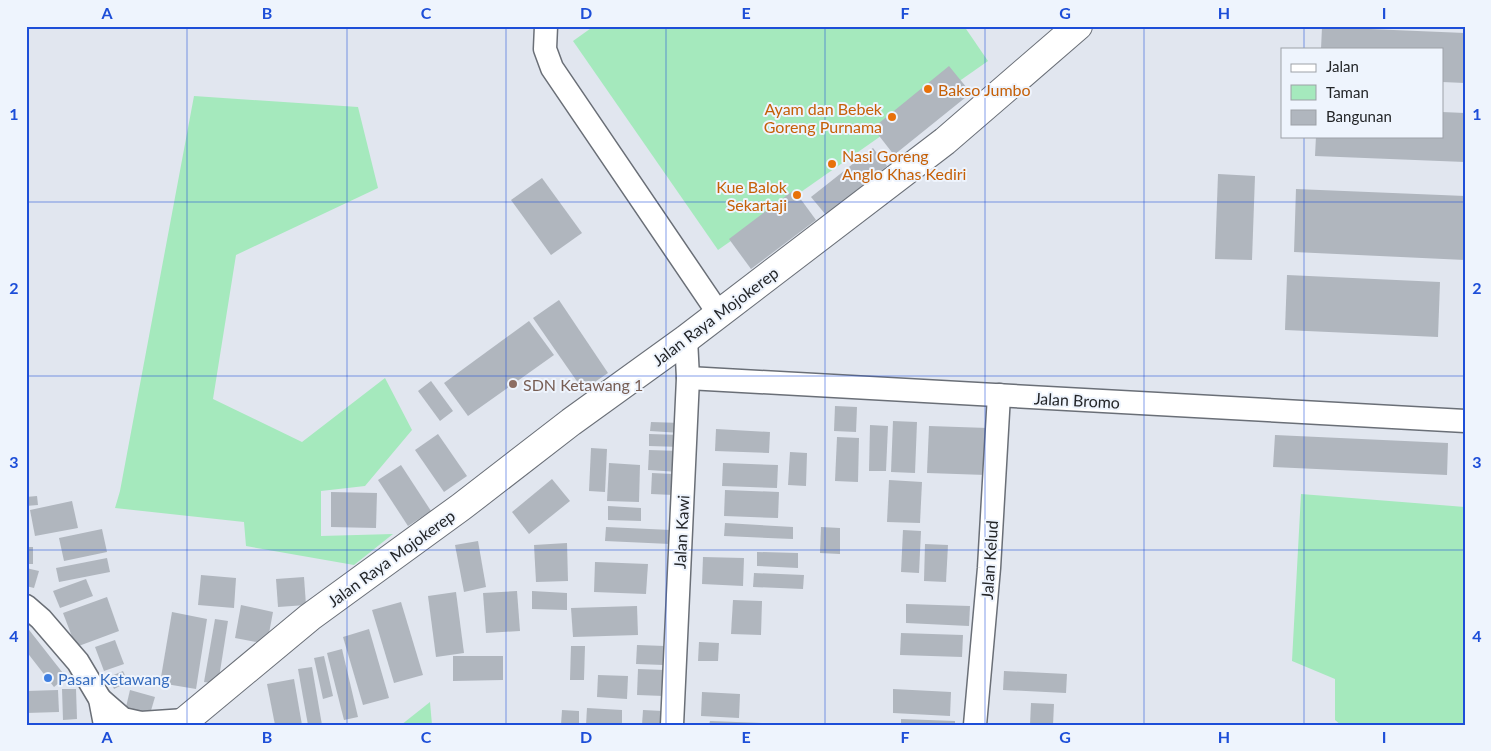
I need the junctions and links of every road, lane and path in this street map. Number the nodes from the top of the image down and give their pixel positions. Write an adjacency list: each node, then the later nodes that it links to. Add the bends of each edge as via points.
1 (546, 26): 3 (street, via 545,49 552,68)
2 (1078, 26): 3 (main road, Jalan Raya Mojokerep, via 945,141)
3 (719, 314): 4 (main road, Jalan Raya Mojokerep)
4 (686, 339): 5 (street, Jalan Kawi); 10 (main road, Jalan Raya Mojokerep, via 310,617)
5 (688, 378): 6 (street, Jalan Bromo); 12 (street, Jalan Kawi)
6 (999, 395): 7 (street, Jalan Bromo); 13 (street, Jalan Kelud, via 989,568)
7 (1465, 421)
8 (26, 606): 9 (street, via 41,618 78,662)
9 (100, 699): 10 (street, via 124,719 141,723); 11 (street)
10 (183, 722)
11 (105, 725)
12 (672, 725)
13 (975, 725)

